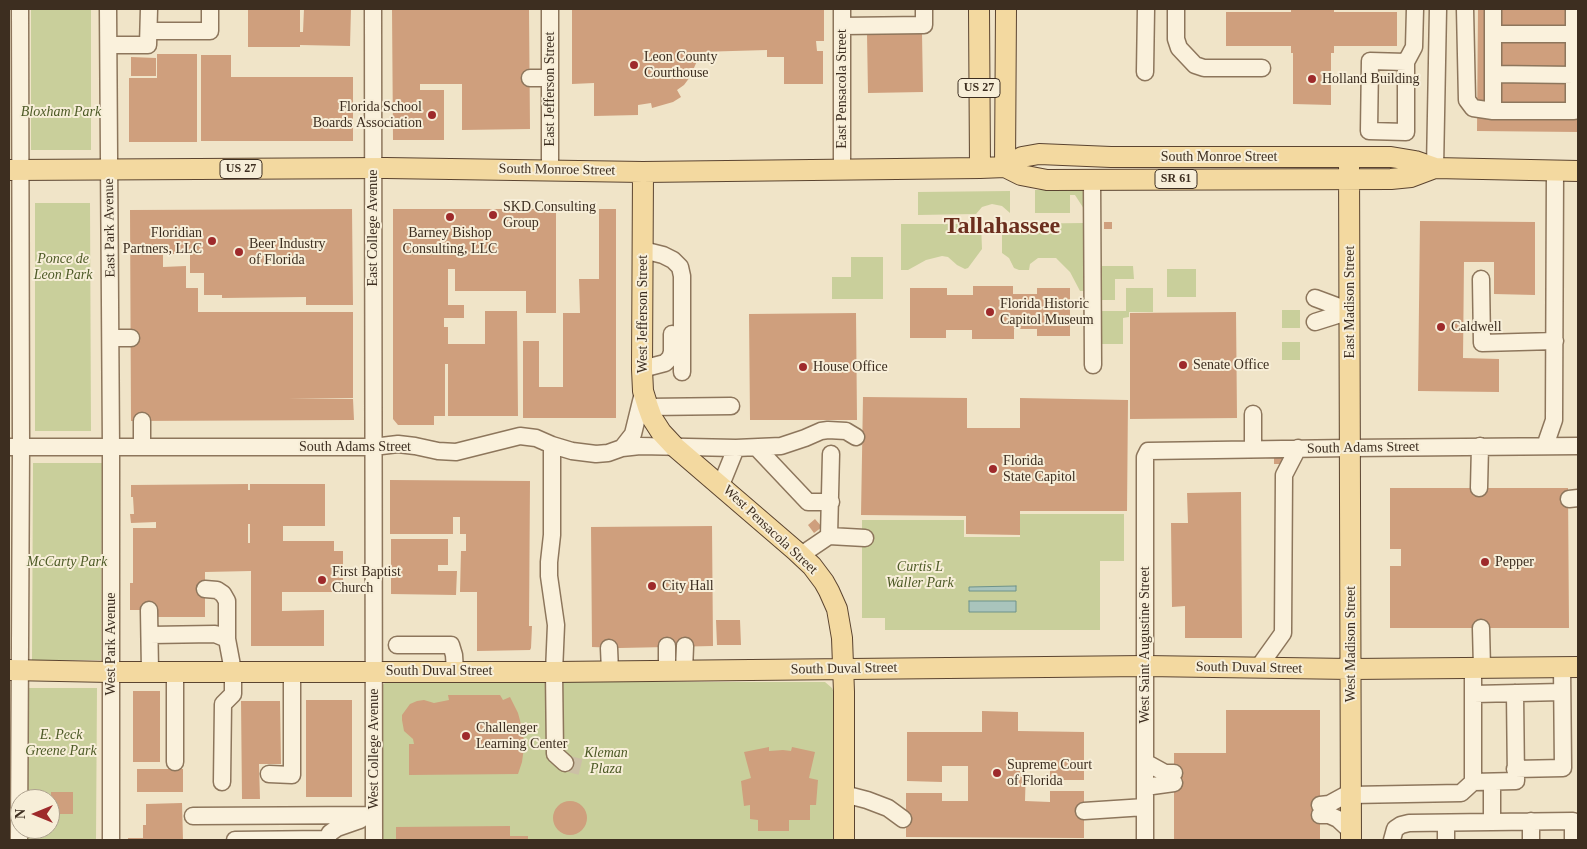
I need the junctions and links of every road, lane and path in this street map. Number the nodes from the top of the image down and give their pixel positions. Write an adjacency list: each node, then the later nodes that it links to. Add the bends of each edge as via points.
1 (20, 9): 36 (street)
2 (108, 9): 22 (street, East Park Avenue)
3 (149, 9): 19 (street)
4 (210, 9): 19 (street, via 210,31)
5 (373, 9): 33 (street, East College Avenue)
6 (550, 9): 29 (street, East Jefferson Street)
7 (842, 9): 18 (street, East Pensacola Street)
8 (924, 9): 18 (street, via 924,25)
9 (979, 9): 34 (main road, US 27)
10 (1006, 9): 32 (main road, US 27)
11 (1146, 9): 25 (street)
12 (1176, 9): 24 (street, via 1176,39 1179,48 1194,65 1204,68)
13 (1415, 9): 23 (street, via 1414,47)
14 (1438, 9): 35 (street)
15 (1465, 9): 30 (street, via 1467,100 1473,108)
16 (1493, 9): 20 (street)
17 (1574, 9): 21 (street)
18 (842, 26): 39 (street, East Pensacola Street)
19 (149, 31): 22 (street, via 148,45)
20 (1493, 34): 21 (street); 26 (street)
21 (1574, 34): 27 (street)
22 (109, 45): 37 (street, East Park Avenue)
23 (1406, 62): 23 (street, via 1370,61 1369,132 1406,132)
24 (1262, 68)
25 (1145, 72)
26 (1493, 74): 27 (street); 30 (street)
27 (1574, 74): 30 (street, via 1574,110)
28 (530, 78): 29 (street)
29 (550, 78): 38 (street, East Jefferson Street)
30 (1493, 111)
31 (1349, 157): 32 (main road, South Monroe Street / SR 61, via 1039,154 1022,157); 35 (main road, South Monroe Street / SR 61, via 1408,159); 43 (main road, East Madison Street)
32 (1005, 167): 34 (main road, South Monroe Street / US 27); 44 (main road, South Monroe Street / SR 61, via 1038,179)
33 (373, 168): 37 (main road, South Monroe Street / US 27); 38 (main road, South Monroe Street / US 27); 68 (street, East College Avenue)
34 (980, 168): 39 (main road, South Monroe Street / US 27)
35 (1435, 168): 40 (main road, South Monroe Street / SR 61); 43 (main road, South Monroe Street / SR 61, via 1405,178)
36 (15, 170): 37 (main road, US 27); 66 (street)
37 (109, 170): 51 (street, East Park Avenue)
38 (550, 170): 42 (main road, South Monroe Street / US 27)
39 (842, 170): 42 (main road, South Monroe Street / US 27)
40 (1555, 170): 41 (main road, South Monroe Street / SR 61); 53 (street)
41 (1578, 171)
42 (643, 172): 45 (main road, West Jefferson Street)
43 (1349, 179): 44 (main road, South Monroe Street / SR 61); 49 (main road, East Madison Street)
44 (1092, 180): 54 (street)
45 (643, 250): 55 (main road, West Jefferson Street); 56 (street, via 664,255 680,267)
46 (1481, 279): 53 (street, via 1482,343)
47 (672, 280): 55 (street, via 672,352 665,363)
48 (1315, 298): 49 (street)
49 (1350, 311): 50 (street); 75 (main road, East Madison Street)
50 (1315, 322)
51 (111, 338): 52 (street); 70 (street, East Park Avenue)
52 (131, 338)
53 (1555, 341): 64 (street, via 1554,420)
54 (1093, 365)
55 (642, 370): 57 (main road, West Jefferson Street)
56 (682, 372)
57 (646, 399): 58 (street); 69 (main road, West Jefferson Street, via 652,418); 71 (street, via 633,434)
58 (731, 406)
59 (1253, 414): 76 (street)
60 (142, 422): 67 (street)
61 (856, 437): 73 (street, South Adams Street, via 846,431 821,431 781,446)
62 (552, 445): 68 (street, South Adams Street, via 520,436 456,452 398,444); 71 (street, South Adams Street, via 596,454); 110 (street, via 549,576 556,625)
63 (1480, 446): 64 (street, South Adams Street); 75 (street, South Adams Street); 80 (street)
64 (1545, 446): 65 (street, South Adams Street)
65 (1578, 446)
66 (15, 447): 70 (street, South Adams Street); 99 (street)
67 (142, 447): 68 (street, South Adams Street); 70 (street, South Adams Street)
68 (373, 447): 105 (street, West College Avenue)
69 (675, 447): 71 (street, South Adams Street); 72 (street, South Adams Street); 79 (main road, West Pensacola Street)
70 (111, 448): 109 (street, West Park Avenue)
71 (622, 448)
72 (736, 448): 73 (street, South Adams Street); 79 (street)
73 (757, 448): 81 (street, via 808,502)
74 (1298, 448): 75 (street, South Adams Street); 76 (street, South Adams Street); 96 (street, via 1284,475 1283,632)
75 (1350, 448): 98 (main road, West Madison Street)
76 (1253, 449): 77 (street, South Adams Street)
77 (1148, 451): 94 (street, West Saint Augustine Street, via 1145,457)
78 (831, 454): 81 (street)
79 (721, 485): 84 (main road, West Pensacola Street)
80 (1479, 488)
81 (831, 502): 82 (street)
82 (829, 536): 83 (street); 84 (street)
83 (865, 538)
84 (801, 556): 100 (main road, West Pensacola Street, via 824,582 837,609)
85 (205, 588): 89 (street, via 216,590 228,601)
86 (149, 610): 88 (street)
87 (1481, 628): 97 (street)
88 (150, 635): 89 (street, via 215,634); 101 (street)
89 (227, 639): 103 (street)
90 (397, 646): 106 (street, via 451,645)
91 (667, 646): 108 (street)
92 (684, 646): 108 (street)
93 (615, 648): 107 (street)
94 (1145, 666): 96 (main road, South Duval Street); 100 (main road, South Duval Street); 115 (street, West Saint Augustine Street)
95 (1570, 667): 97 (main road, South Duval Street); 111 (street)
96 (1258, 668): 98 (main road, South Duval Street)
97 (1478, 668): 98 (main road, South Duval Street); 113 (street)
98 (1351, 669): 123 (main road, West Madison Street)
99 (14, 670): 109 (main road, South Duval Street); 135 (street)
100 (844, 670): 108 (main road, South Duval Street); 124 (main road, West Pensacola Street)
101 (150, 671): 102 (main road, South Duval Street); 109 (main road, South Duval Street)
102 (175, 671): 103 (main road, South Duval Street); 114 (street)
103 (233, 671): 104 (main road, South Duval Street); 119 (street, via 233,694 223,704)
104 (292, 671): 105 (main road, South Duval Street); 118 (street, via 292,775)
105 (374, 671): 106 (main road, South Duval Street); 127 (street, West College Avenue)
106 (455, 671): 110 (main road, South Duval Street)
107 (615, 671): 108 (main road, South Duval Street); 110 (main road, South Duval Street)
108 (676, 671)
109 (110, 672): 136 (street, West Park Avenue)
110 (554, 672): 116 (street, via 555,754)
111 (1562, 692): 112 (street); 117 (street, via 1563,768)
112 (1514, 693): 113 (street); 117 (street)
113 (1474, 694): 120 (street)
114 (175, 762)
115 (1145, 762): 122 (street, West Saint Augustine Street); 122 (street, via 1174,778)
116 (566, 763)
117 (1516, 769): 121 (street, via 1516,781)
118 (269, 774)
119 (222, 782)
120 (1473, 782): 121 (street); 123 (street, via 1461,794)
121 (1492, 782): 132 (street)
122 (1145, 787): 125 (street, West Saint Augustine Street)
123 (1351, 793): 134 (main road, West Madison Street); 134 (street, via 1320,810 1338,818)
124 (844, 802): 130 (street, via 867,800); 140 (main road, West Pensacola Street)
125 (1145, 808): 126 (street); 141 (street, West Saint Augustine Street)
126 (1084, 811)
127 (374, 815): 129 (street); 138 (street, via 337,828); 139 (street, West College Avenue)
128 (193, 816): 129 (street)
129 (234, 816): 137 (street)
130 (904, 819)
131 (1531, 821): 132 (street); 144 (street); 145 (street, via 1573,821)
132 (1492, 822): 133 (street)
133 (1446, 823): 142 (street, via 1401,825 1395,829); 143 (street)
134 (1351, 836)
135 (19, 840)
136 (112, 840)
137 (235, 840): 138 (street)
138 (326, 840)
139 (374, 840)
140 (844, 840)
141 (1145, 840)
142 (1392, 840)
143 (1446, 840)
144 (1531, 840)
145 (1572, 840)

